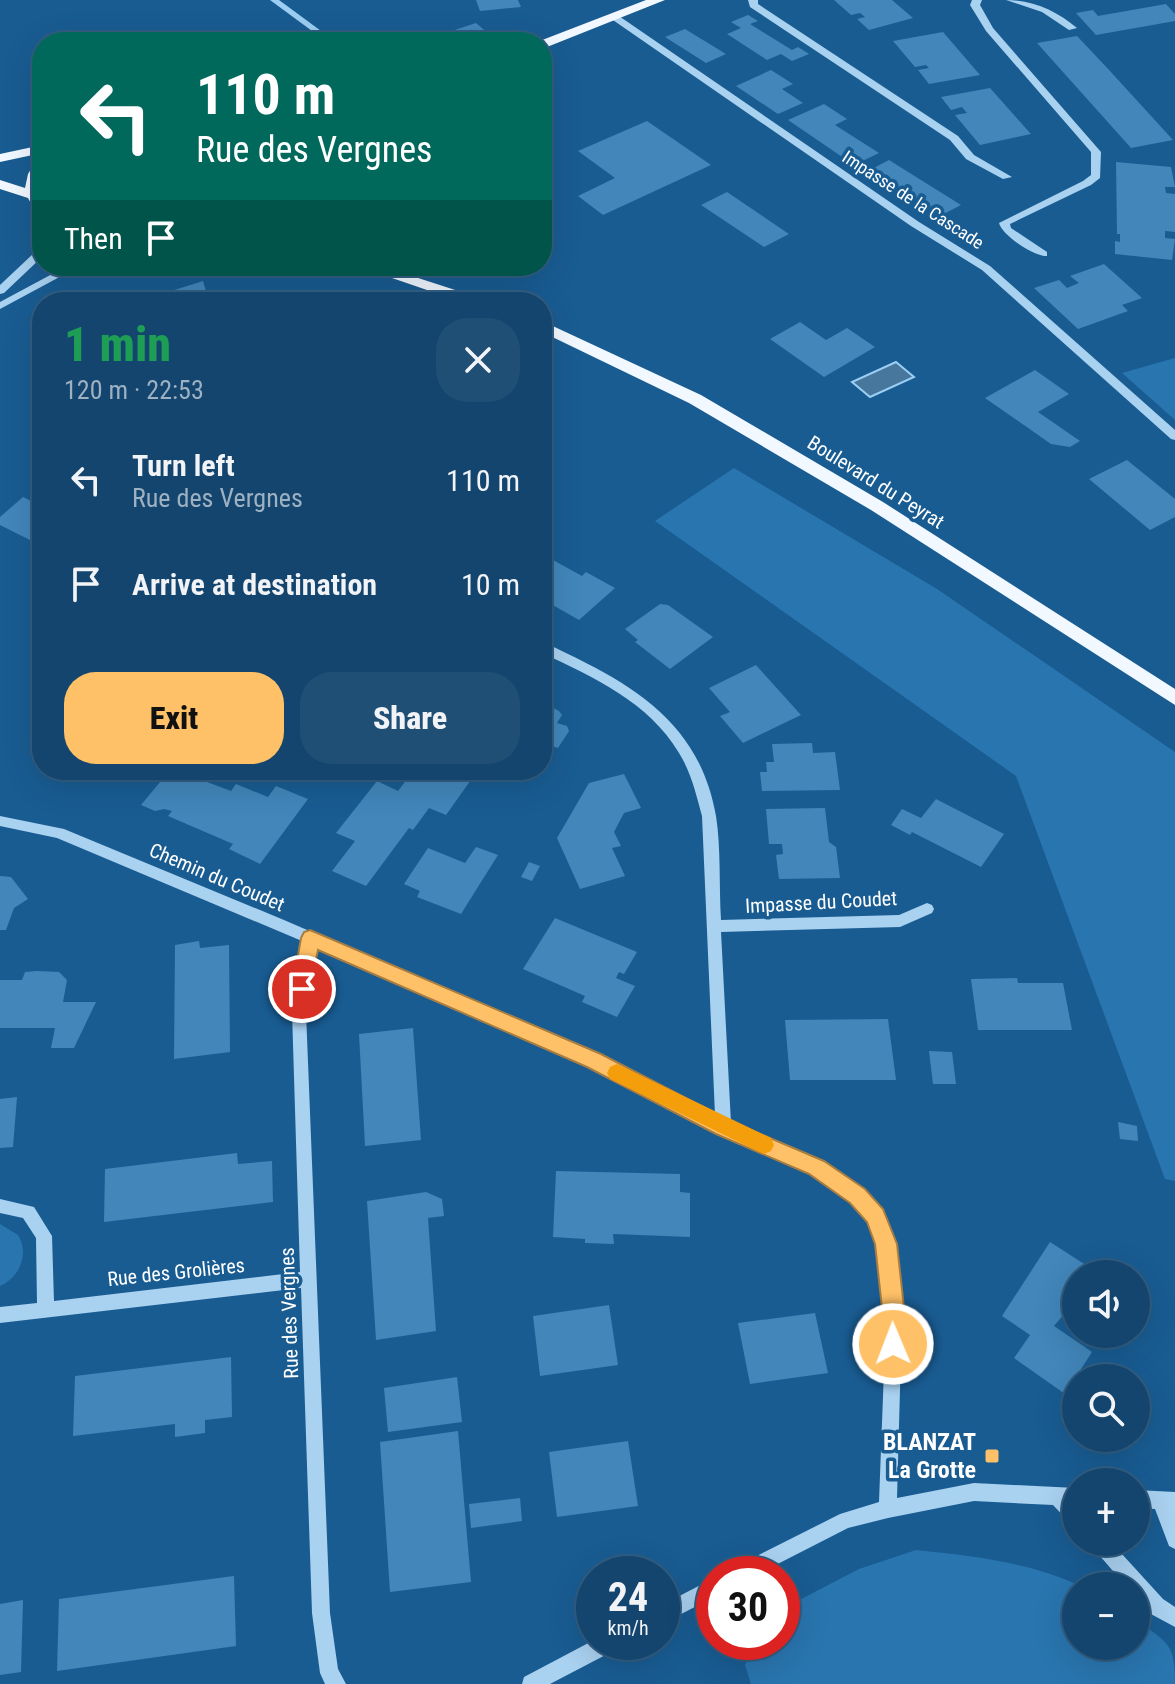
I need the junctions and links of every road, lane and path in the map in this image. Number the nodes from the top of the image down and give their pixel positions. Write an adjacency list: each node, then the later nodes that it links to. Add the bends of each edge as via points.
1 (658, 0): 5 (main road)
2 (753, 0): 10 (street, via 753,5 954,138 970,157)
3 (977, 0): 13 (street, via 989,29 1096,152 1096,176 1087,183 1004,223 1006,230)
4 (1011, 0): 6 (street, via 1045,10)
5 (613, 16): 7 (main road); 23 (street, Impasse de la Cascade, via 986,268)
6 (1072, 28)
7 (552, 40)
8 (32, 151): 9 (main road)
9 (0, 158)
10 (1007, 177)
11 (0, 184): 12 (main road)
12 (32, 195)
13 (1043, 254)
14 (32, 261): 18 (street)
15 (56, 276): 21 (street)
16 (396, 276): 19 (main road)
17 (430, 276): 20 (main road)
18 (0, 291)
19 (447, 292)
20 (466, 292)
21 (0, 306)
22 (552, 331): 25 (main road, Boulevard du Peyrat, via 695,399 877,506)
23 (1175, 436)
24 (552, 652): 28 (street, via 642,700 688,751 709,816)
25 (1175, 698)
26 (0, 821): 29 (street, Chemin du Coudet, via 59,833)
27 (927, 909): 28 (street, Impasse du Coudet, via 900,921)
28 (714, 926): 30 (street)
29 (310, 938): 30 (street, Chemin du Coudet, via 594,1061); 32 (street, Rue des Vergnes, via 299,1012)
30 (723, 1127): 37 (street, Chemin du Coudet, via 817,1168 858,1196 875,1216 886,1244 894,1317)
31 (0, 1206): 33 (street, via 28,1212 44,1236)
32 (310, 1279): 33 (street, Rue des Grolières); 43 (street, Rue des Vergnes, via 321,1613 329,1673)
33 (46, 1309): 34 (street, Rue des Grolières)
34 (0, 1315)
35 (1062, 1497): 37 (street, via 974,1492)
36 (1168, 1501): 38 (street)
37 (888, 1509): 39 (street, via 846,1520)
38 (1175, 1540)
39 (775, 1556)
40 (1111, 1556): 41 (street, via 1156,1606)
41 (1175, 1618)
42 (576, 1660): 44 (street)
43 (337, 1684)
44 (531, 1684)

